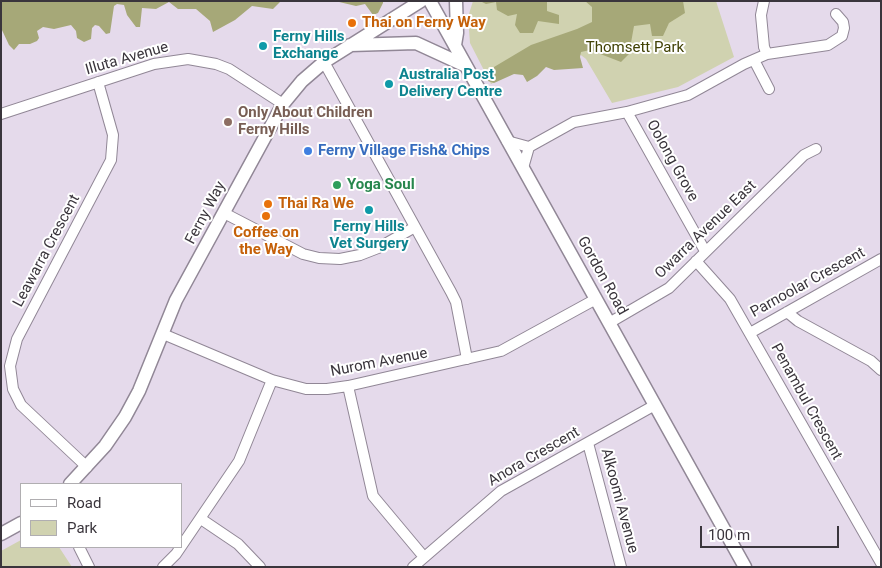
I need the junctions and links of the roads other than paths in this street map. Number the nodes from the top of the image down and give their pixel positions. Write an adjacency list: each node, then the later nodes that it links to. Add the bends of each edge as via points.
1 (421, 1): 6 (street, Ferny Way)
2 (430, 1): 7 (street, Gordon Road)
3 (456, 1): 7 (street)
4 (764, 1): 8 (street, via 761,15)
5 (836, 14): 8 (street, via 843,22 842,36 828,45)
6 (350, 45): 10 (street, Ferny Way); 11 (street, via 416,43)
7 (455, 45): 11 (street, Gordon Road)
8 (767, 54): 9 (street)
9 (754, 60): 13 (street); 15 (street, via 688,95)
10 (324, 62): 14 (street, Ferny Way, via 302,80); 22 (street)
11 (466, 66): 17 (street, Gordon Road)
12 (98, 82): 14 (street, Illuta Avenue, via 154,64 188,59 229,69); 16 (street, Illuta Avenue); 37 (street, Leawarra Crescent, via 114,135 112,160 17,339 10,366 13,389 22,405)
13 (769, 89)
14 (283, 104): 21 (street, Ferny Way)
15 (627, 112): 18 (street, via 574,122); 23 (street, Oolong Grove)
16 (1, 114)
17 (507, 141): 18 (street); 20 (street, Gordon Road)
18 (529, 147): 20 (street)
19 (816, 149): 23 (street, Owarra Avenue East, via 804,155)
20 (523, 168): 26 (street, Gordon Road)
21 (224, 213): 22 (street, via 303,254 319,258 360,256); 30 (street, Ferny Way, via 176,300)
22 (415, 227): 31 (street, via 456,302)
23 (705, 251): 25 (street, Owarra Avenue East)
24 (881, 259): 27 (street, Parnoolar Crescent)
25 (696, 261): 28 (street, Owarra Avenue East, via 669,288); 29 (street, Penambul Crescent, via 730,299)
26 (596, 299): 28 (street, Gordon Road); 31 (street, Nurom Avenue, via 513,346)
27 (787, 312): 29 (street, Parnoolar Crescent); 32 (street)
28 (609, 323): 35 (street, Gordon Road)
29 (750, 333): 46 (street, Penambul Crescent)
30 (163, 334): 33 (street, Nurom Avenue); 37 (street, Ferny Way, via 125,417)
31 (467, 360): 34 (street, Nurom Avenue)
32 (881, 370)
33 (272, 380): 34 (street, Nurom Avenue, via 306,389); 39 (street, via 239,461)
34 (348, 386): 45 (street, via 373,496)
35 (655, 405): 36 (street, Anora Crescent); 52 (street, Gordon Road)
36 (588, 443): 45 (street, Anora Crescent, via 501,491); 51 (street, Alkoomi Avenue)
37 (87, 467): 38 (street, Ferny Way)
38 (71, 483)
39 (201, 519): 42 (street); 49 (street, via 238,544)
40 (20, 524): 41 (street)
41 (1, 534)
42 (182, 546)
43 (80, 548): 47 (street)
44 (180, 548): 48 (street)
45 (424, 557): 50 (street, Anora Crescent)
46 (881, 563)
47 (89, 567)
48 (163, 567)
49 (260, 567)
50 (413, 567)
51 (621, 567)
52 (746, 567)

